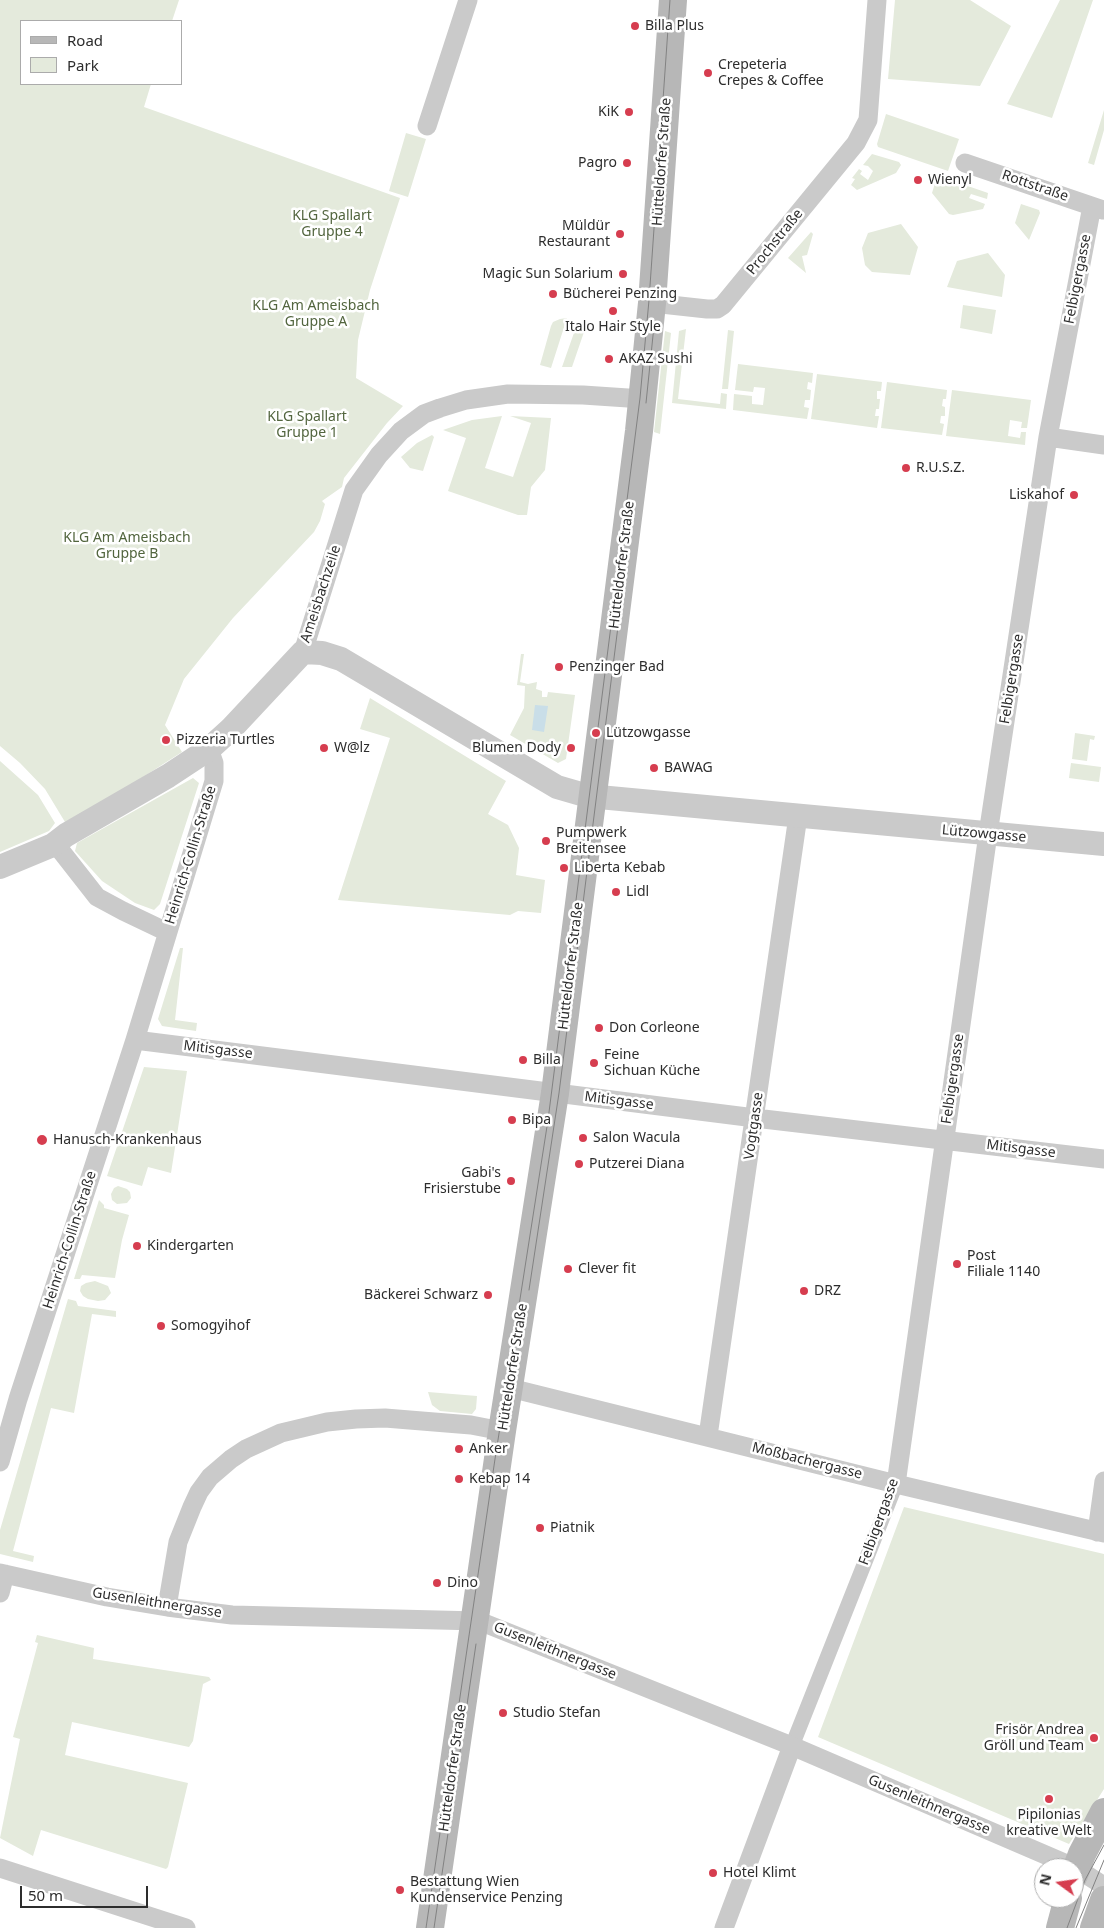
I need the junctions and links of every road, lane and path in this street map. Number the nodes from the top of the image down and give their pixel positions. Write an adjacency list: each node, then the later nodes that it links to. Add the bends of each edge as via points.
1 (468, 0): 4 (street)
2 (673, 0): 7 (main road, Hütteldorfer Straße)
3 (877, 0): 7 (street, Prochstraße, via 868,120 856,143 718,309)
4 (427, 126)
5 (965, 163): 6 (street, Rottstraße)
6 (1098, 208): 9 (street, Felbigergasse)
7 (652, 303): 8 (main road, Hütteldorfer Straße)
8 (643, 399): 11 (street, Ameisbachzeile, via 508,394 466,400 424,414 401,430 354,490); 13 (main road, Hütteldorfer Straße)
9 (1048, 437): 10 (street); 15 (street, Felbigergasse)
10 (1104, 445)
11 (303, 652): 12 (street, Ameisbachzeile); 13 (street, Lützowgasse, via 341,659 557,787)
12 (209, 749): 17 (street, Ameisbachzeile); 19 (street, Heinrich-Collin-Straße, via 214,763 214,781)
13 (592, 797): 14 (street, Lützowgasse); 21 (main road, Hütteldorfer Straße)
14 (798, 816): 15 (street, Lützowgasse); 22 (street, Vogtgasse)
15 (988, 834): 16 (street, Lützowgasse); 23 (street, Felbigergasse)
16 (1104, 844)
17 (53, 845): 18 (street, Ameisbachzeile); 19 (street, Heinrich-Collin-Straße, via 97,897)
18 (0, 867)
19 (167, 932): 20 (street, Heinrich-Collin-Straße)
20 (135, 1040): 21 (street, Mitisgasse); 28 (street, Heinrich-Collin-Straße)
21 (556, 1093): 22 (street, Mitisgasse); 25 (main road, Hütteldorfer Straße)
22 (755, 1118): 23 (street, Mitisgasse); 27 (street, Vogtgasse)
23 (944, 1140): 24 (street, Mitisgasse); 30 (street, Felbigergasse)
24 (1104, 1159)
25 (510, 1388): 26 (main road, Hütteldorfer Straße); 27 (street, Moßbachergasse)
26 (502, 1431): 34 (street, via 471,1425 385,1418 356,1419 289,1431 246,1449 212,1474 199,1492 178,1542); 35 (main road, Hütteldorfer Straße)
27 (708, 1436): 30 (street, Moßbachergasse)
28 (0, 1462)
29 (1104, 1481): 31 (street)
30 (896, 1484): 31 (street, Moßbachergasse); 36 (street, Felbigergasse)
31 (1101, 1532)
32 (3, 1574): 33 (street); 34 (street, Gusenleithnergasse)
33 (0, 1593)
34 (167, 1607): 35 (street, Gusenleithnergasse, via 232,1615)
35 (475, 1620): 36 (street, Gusenleithnergasse); 46 (main road, Hütteldorfer Straße)
36 (792, 1746): 38 (street, Gusenleithnergasse); 47 (street, Felbigergasse)
37 (1104, 1812): 39 (main road)
38 (1044, 1858)
39 (1082, 1858)
40 (0, 1868): 45 (street)
41 (1084, 1876): 42 (street, Gusenleithnergasse)
42 (1104, 1886)
43 (1104, 1900): 49 (main road)
44 (1065, 1908): 48 (main road)
45 (186, 1928)
46 (430, 1928)
47 (724, 1928)
48 (1060, 1928)
49 (1094, 1928)

